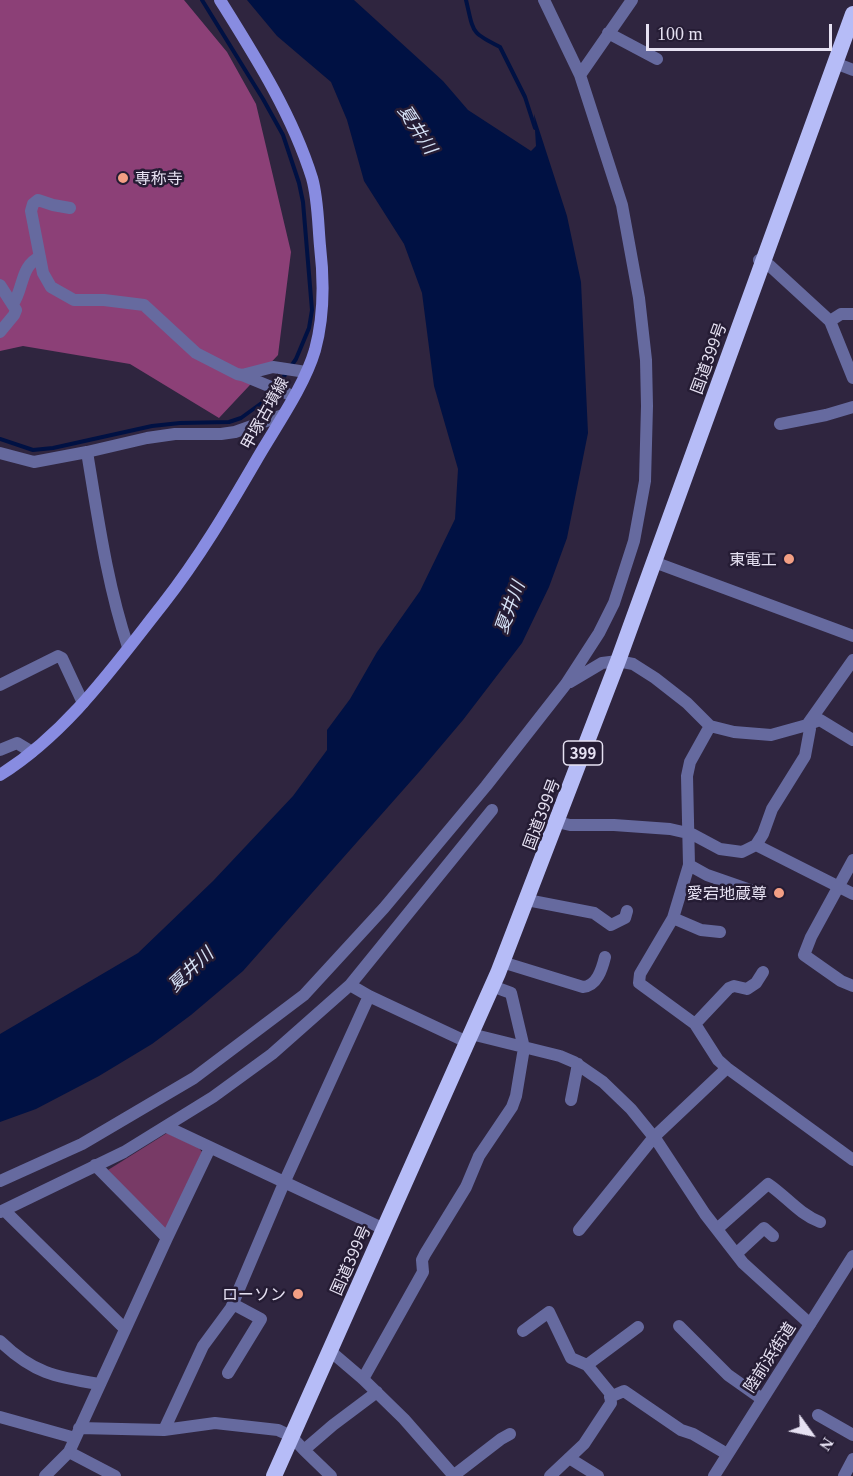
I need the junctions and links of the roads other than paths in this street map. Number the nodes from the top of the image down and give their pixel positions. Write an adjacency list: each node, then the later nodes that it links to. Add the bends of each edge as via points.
1 (220, 0): 18 (main road, 甲塚古墳線, via 288,117 312,180 322,268 321,322 314,351)
2 (544, 0): 9 (street)
3 (629, 1): 5 (street)
4 (853, 14): 7 (highway, 国道399号 / 399)
5 (608, 33): 6 (street); 9 (street)
6 (657, 60)
7 (835, 63): 8 (street); 12 (highway, 国道399号 / 399)
8 (853, 70)
9 (580, 75): 32 (street, via 622,205 639,298 647,406 645,481 634,541 614,603)
10 (70, 208): 11 (street, via 38,200 33,204)
11 (40, 257): 14 (street, via 31,261); 19 (street, via 46,280 59,293 74,300 144,305 196,353)
12 (760, 261): 16 (street); 27 (highway, 国道399号 / 399)
13 (0, 285): 14 (street)
14 (13, 304): 17 (street, via 15,315)
15 (853, 314): 16 (street, via 841,314)
16 (830, 321): 20 (street)
17 (0, 332)
18 (300, 371): 19 (street, via 273,367); 21 (main road, 甲塚古墳線)
19 (242, 375): 21 (street)
20 (853, 378)
21 (289, 394): 23 (main road, 甲塚古墳線)
22 (853, 407): 24 (street)
23 (283, 415): 25 (street, via 235,432 175,434); 29 (main road, 甲塚古墳線, via 212,536)
24 (780, 424)
25 (87, 452): 26 (street, via 34,462); 29 (street, via 107,568)
26 (0, 453)
27 (654, 562): 28 (street); 31 (highway, 国道399号 / 399)
28 (853, 636)
29 (128, 647): 34 (main road, 甲塚古墳線)
30 (853, 660): 35 (street)
31 (618, 661): 32 (street, via 602,663); 36 (street, via 633,664 655,678); 42 (highway, 国道399号 / 399)
32 (566, 684): 72 (street, via 391,899 304,995 195,1078 82,1144)
33 (0, 685): 34 (street, via 58,656)
34 (83, 703): 39 (main road, 甲塚古墳線)
35 (807, 724): 36 (street, via 771,735); 37 (street, via 820,720); 44 (street, via 810,729 805,756 772,809)
36 (710, 726): 43 (street, via 690,762)
37 (853, 740)
38 (0, 750): 39 (street, via 17,743)
39 (32, 752): 40 (main road, 甲塚古墳線)
40 (0, 775)
41 (492, 810): 57 (street)
42 (557, 822): 43 (street); 50 (highway, 国道399号 / 399)
43 (687, 833): 44 (street, via 732,852); 46 (street)
44 (756, 845): 47 (street)
45 (853, 860): 47 (street)
46 (689, 865): 48 (street); 52 (street)
47 (838, 887): 49 (street); 59 (street, via 804,955)
48 (753, 891)
49 (853, 894)
50 (527, 900): 51 (street, via 594,913 611,925 625,918); 55 (highway, 国道399号 / 399)
51 (627, 911)
52 (673, 918): 53 (street, via 701,930); 61 (street, via 640,974 639,983)
53 (720, 932)
54 (604, 957): 55 (street, via 593,983 583,987)
55 (502, 962): 58 (highway, 国道399号 / 399)
56 (763, 972): 61 (street, via 747,989 729,988)
57 (350, 985): 60 (street); 67 (street, via 272,1054)
58 (492, 986): 62 (highway, 国道399号 / 399); 63 (street, via 511,993)
59 (853, 986)
60 (369, 996): 62 (street); 73 (street)
61 (695, 1023): 65 (street)
62 (469, 1038): 63 (street); 77 (highway, 国道399号 / 399)
63 (524, 1048): 64 (street); 93 (street, via 512,1107 486,1144 466,1187 425,1254 423,1272)
64 (578, 1064): 66 (street); 68 (street, via 603,1082)
65 (727, 1068): 68 (street); 70 (street)
66 (571, 1101)
67 (167, 1127): 69 (street); 71 (street)
68 (654, 1137): 76 (street); 78 (street)
69 (210, 1149): 73 (street); 80 (street)
70 (853, 1160)
71 (95, 1165): 74 (street); 80 (street)
72 (0, 1181)
73 (284, 1183): 77 (street); 83 (street)
74 (2, 1211): 87 (street)
75 (820, 1222): 76 (street, via 808,1217 768,1184)
76 (717, 1228): 81 (street)
77 (384, 1229): 90 (highway, 国道399号 / 399)
78 (579, 1230)
79 (773, 1236): 81 (street, via 764,1228)
80 (166, 1238): 87 (street)
81 (736, 1254): 84 (street)
82 (853, 1256): 84 (street, 陸前浜街道)
83 (233, 1304): 92 (street, via 261,1319); 100 (street, via 203,1346)
84 (810, 1324): 97 (street, 陸前浜街道)
85 (679, 1326): 97 (street, via 728,1375)
86 (638, 1327): 91 (street)
87 (125, 1329): 94 (street)
88 (523, 1331): 91 (street, via 549,1312 571,1358)
89 (0, 1341): 94 (street, via 19,1359 40,1370)
90 (329, 1350): 93 (street); 104 (highway, 国道399号 / 399)
91 (586, 1365): 96 (street)
92 (228, 1373)
93 (363, 1379): 95 (street)
94 (99, 1384): 101 (street)
95 (377, 1392): 105 (street); 114 (street)
96 (610, 1397): 107 (street, via 624,1391 681,1430); 108 (street, via 606,1414)
97 (762, 1399): 107 (street, 陸前浜街道)
98 (818, 1415): 103 (street)
99 (0, 1417): 101 (street)
100 (164, 1430): 101 (street); 104 (street, via 215,1423 278,1430)
101 (77, 1433): 106 (street)
102 (510, 1434): 114 (street)
103 (853, 1435)
104 (291, 1436): 105 (street); 112 (highway, 国道399号 / 399)
105 (304, 1450): 113 (street)
106 (69, 1452): 110 (street); 111 (street)
107 (727, 1455): 117 (street, 陸前浜街道)
108 (569, 1458): 115 (street); 116 (street)
109 (853, 1459): 118 (street)
110 (45, 1476)
111 (115, 1476)
112 (274, 1476)
113 (331, 1476)
114 (453, 1476)
115 (550, 1476)
116 (598, 1476)
117 (714, 1476)
118 (844, 1476)

